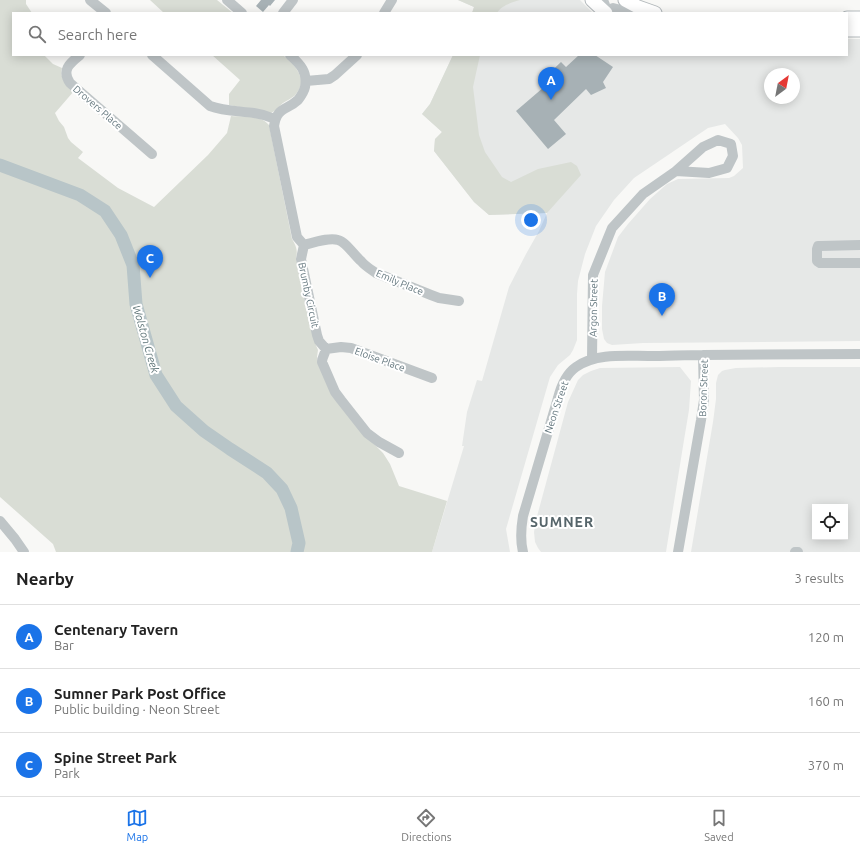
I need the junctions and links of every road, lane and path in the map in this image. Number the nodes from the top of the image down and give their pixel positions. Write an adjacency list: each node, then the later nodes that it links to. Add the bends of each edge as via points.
1 (90, 0): 8 (street)
2 (227, 0): 9 (street)
3 (293, 0): 10 (street)
4 (392, 0): 11 (street)
5 (592, 0): 7 (main road)
6 (625, 0): 13 (main road)
7 (604, 8): 12 (street)
8 (105, 12)
9 (241, 12)
10 (284, 12)
11 (385, 12)
12 (629, 12)
13 (652, 12)
14 (848, 18): 15 (main road)
15 (860, 18)
16 (848, 30): 17 (main road)
17 (860, 30)
18 (79, 56): 24 (street, Drovers Place, via 72,61 66,72 70,83)
19 (153, 56): 23 (street, via 210,106)
20 (291, 56): 22 (street, via 302,67)
21 (356, 56): 22 (street, via 335,75)
22 (306, 81): 23 (street, via 301,96)
23 (275, 118): 26 (street, via 275,133 296,237)
24 (152, 154)
25 (676, 171): 25 (street, Argon Street, via 712,142 718,140 731,144 733,156 727,168 709,173); 33 (street, Argon Street, via 643,194 612,228 593,275)
26 (304, 245): 29 (street, Emily Place, via 338,240 376,272 431,296); 30 (street, Brumby Circuit, via 301,259 317,335)
27 (860, 245): 28 (street, via 818,246 817,249 820,263)
28 (860, 263)
29 (460, 301)
30 (326, 348): 34 (street, Eloise Place, via 351,348); 35 (street, via 322,362 340,400 372,437)
31 (860, 354): 32 (street, Boron Street)
32 (703, 355): 33 (street, Neon Street, via 610,356); 39 (street, Boron Street, via 704,400)
33 (592, 359): 38 (street, Neon Street, via 576,366 562,386 523,516)
34 (432, 378)
35 (399, 453)
36 (0, 520): 37 (street)
37 (24, 552)
38 (523, 552)
39 (678, 552)

